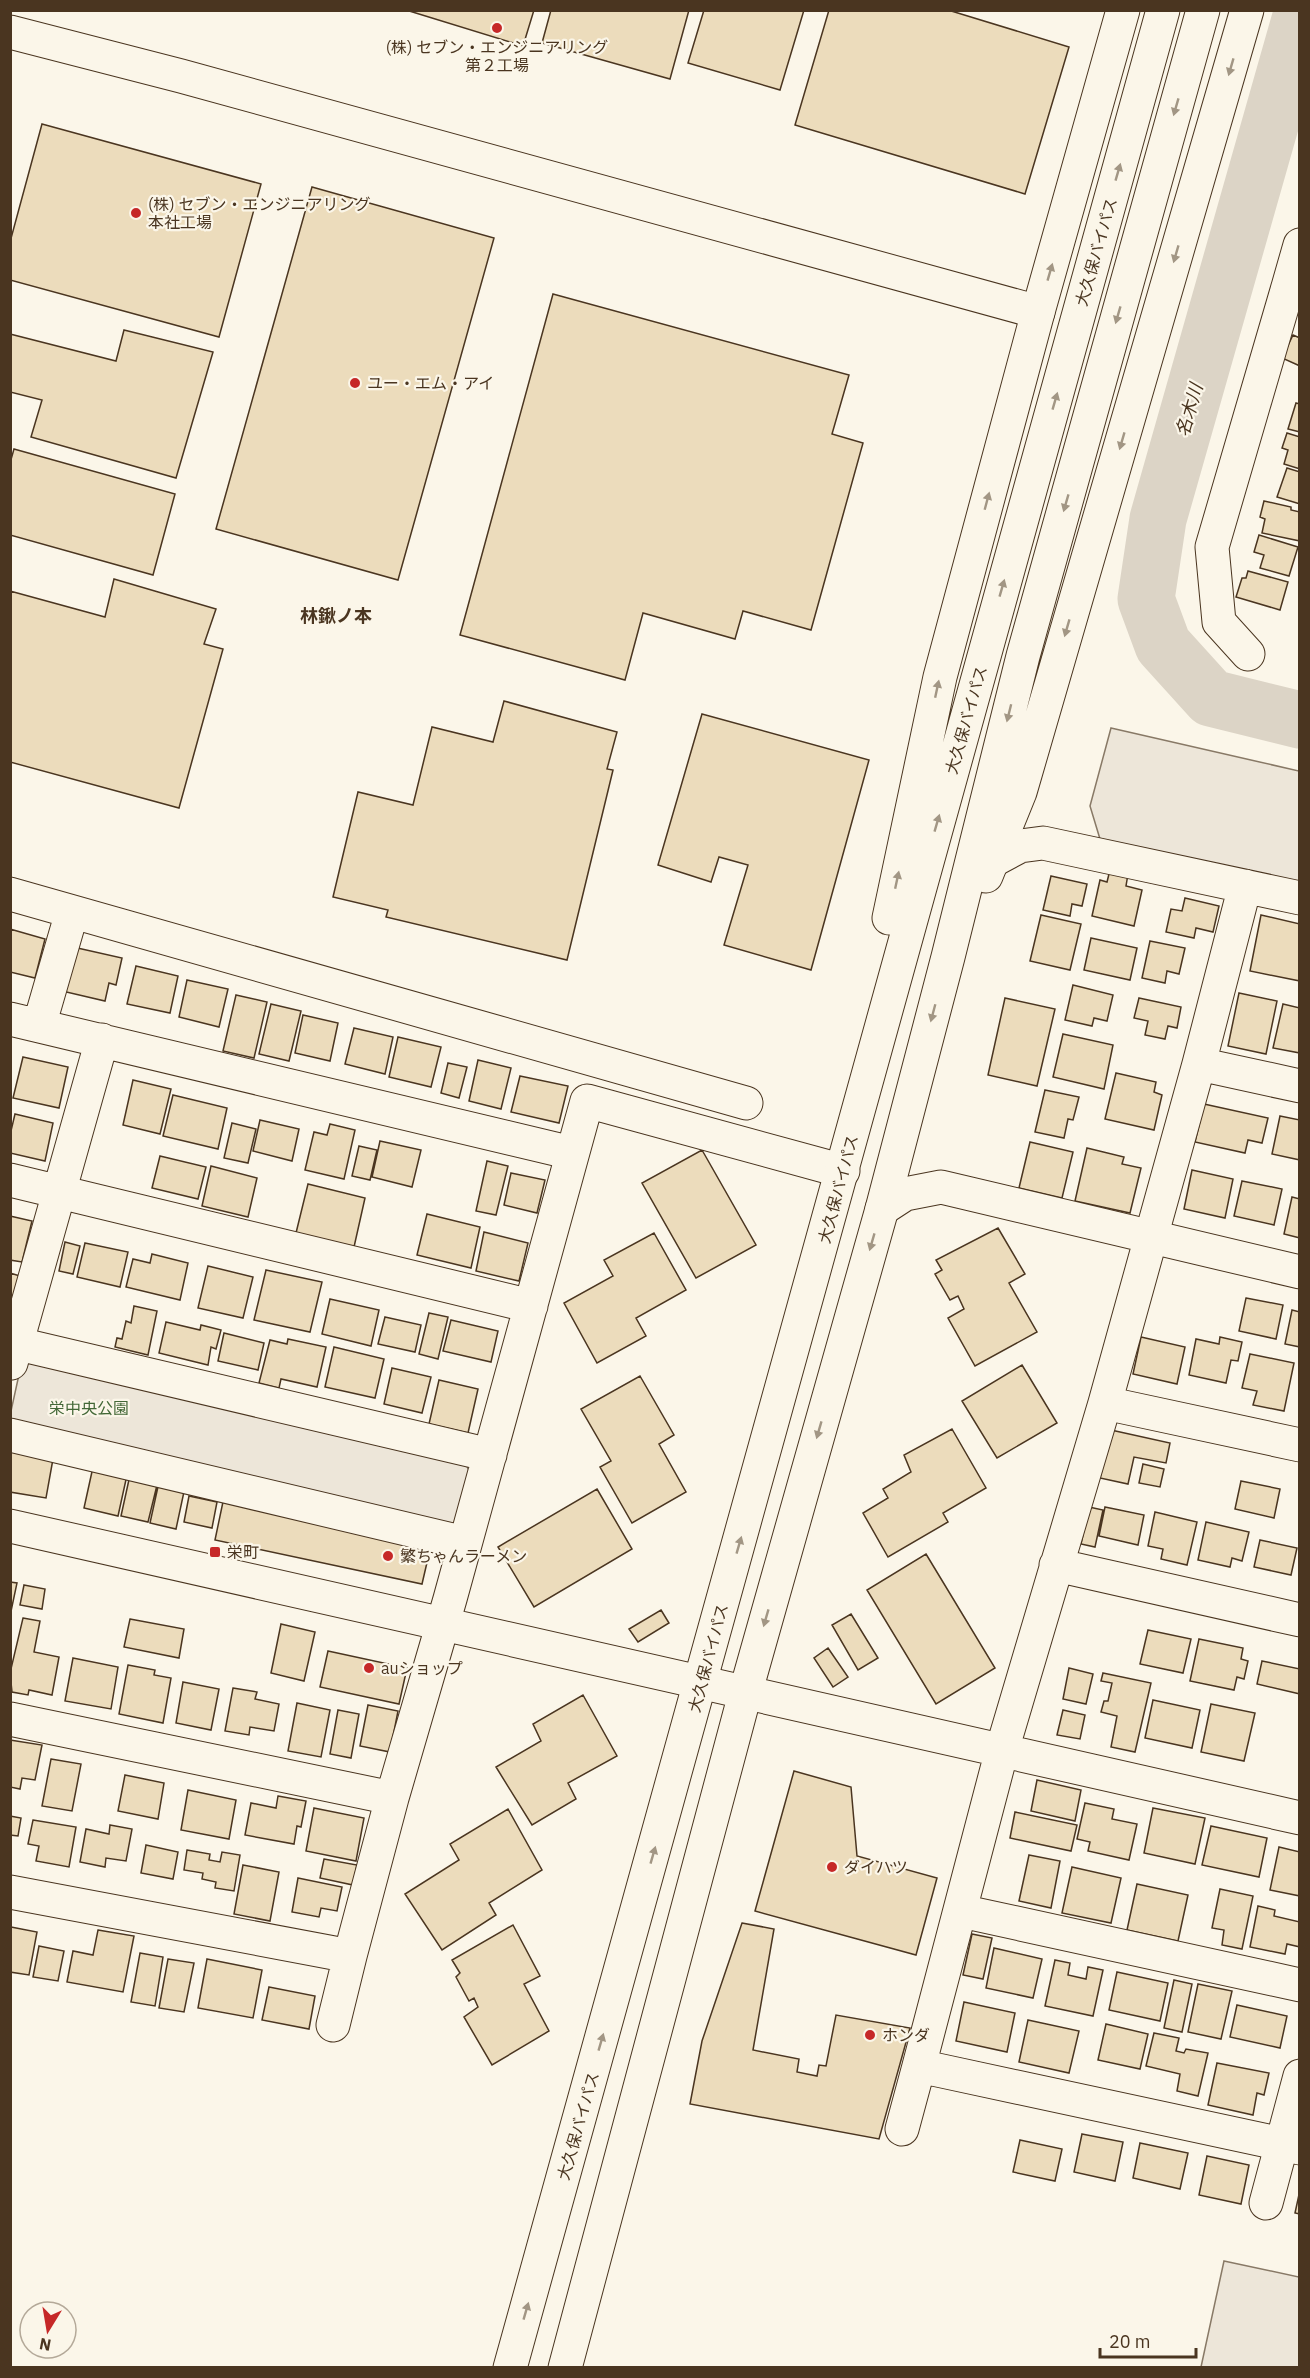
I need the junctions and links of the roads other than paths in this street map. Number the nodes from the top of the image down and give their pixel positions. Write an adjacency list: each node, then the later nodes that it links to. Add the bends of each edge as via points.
1 (1123, 10): 8 (main road, one-way to 1)
2 (1163, 10): 16 (main road, 大久保バイパス, one-way to 2)
3 (1203, 10): 15 (main road, one-way to 15, via 1023,656)
4 (1247, 10): 10 (main road, one-way to 10, via 1020,792)
5 (10, 32): 8 (main road)
6 (1299, 245): 7 (main road)
7 (1294, 289): 9 (main road, via 1212,547 1219,622)
8 (1038, 312): 16 (main road, one-way to 8, via 888,925 940,677)
9 (1248, 654)
10 (992, 861): 11 (main road, via 1020,846 1043,843); 15 (main road)
11 (1245, 886): 13 (main road); 19 (main road)
12 (10, 894): 14 (main road)
13 (1299, 898)
14 (72, 912): 17 (main road); 21 (main road)
15 (948, 957): 26 (main road, one-way to 26)
16 (887, 1001): 23 (main road, 大久保バイパス)
17 (25, 1022): 18 (main road)
18 (102, 1040): 22 (main road); 25 (main road)
19 (1199, 1064): 20 (main road); 27 (main road)
20 (1299, 1086)
21 (746, 1103)
22 (572, 1153): 23 (main road, via 587,1101); 29 (main road)
23 (843, 1171): 40 (main road, 大久保バイパス, one-way to 23)
24 (10, 1180): 25 (main road)
25 (61, 1192): 29 (main road); 30 (main road)
26 (882, 1209): 27 (main road, via 905,1194 941,1187); 41 (main road, one-way to 41)
27 (1151, 1238): 28 (main road); 31 (main road)
28 (1299, 1272)
29 (531, 1306): 34 (main road)
30 (13, 1350): 34 (main road)
31 (1105, 1403): 33 (main road); 37 (main road)
32 (10, 1435): 36 (main road)
33 (1299, 1445)
34 (490, 1455): 36 (main road)
35 (10, 1526): 39 (main road)
36 (465, 1543): 39 (main road)
37 (1056, 1565): 38 (main road); 43 (main road)
38 (1299, 1620)
39 (443, 1624): 40 (main road); 44 (main road)
40 (700, 1684): 41 (main road); 56 (main road, 大久保バイパス, one-way to 40)
41 (745, 1694): 43 (main road); 57 (main road)
42 (10, 1719): 44 (main road)
43 (1002, 1750): 45 (main road); 47 (main road)
44 (392, 1798): 48 (main road)
45 (1299, 1818)
46 (10, 1892): 48 (main road)
47 (961, 1911): 49 (main road); 51 (main road)
48 (351, 1956): 50 (main road)
49 (1299, 1985)
50 (333, 2025)
51 (919, 2066): 53 (main road); 54 (main road)
52 (1299, 2076): 54 (main road)
53 (902, 2129)
54 (1290, 2146): 55 (main road)
55 (1266, 2203)
56 (510, 2367)
57 (565, 2367)

